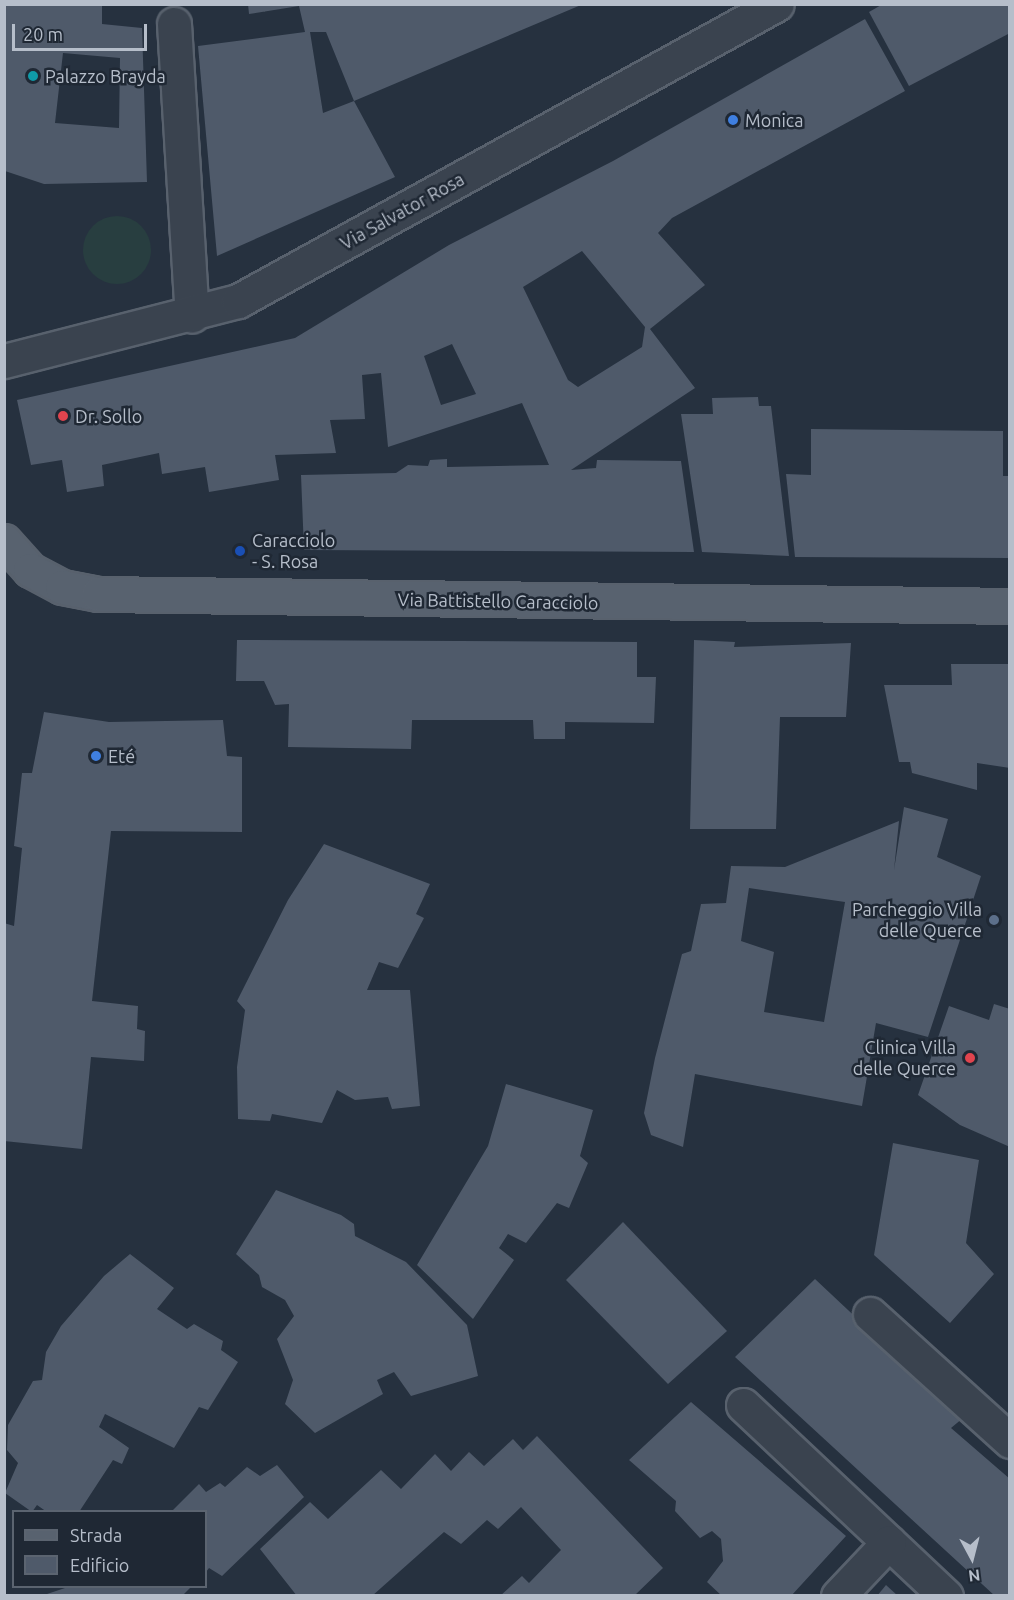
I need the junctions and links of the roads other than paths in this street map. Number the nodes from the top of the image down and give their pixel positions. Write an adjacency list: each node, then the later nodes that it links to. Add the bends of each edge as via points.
1 (777, 4): 3 (street, Via Salvator Rosa, via 238,301)
2 (174, 24): 3 (street)
3 (192, 315): 4 (street, Via Salvator Rosa)
4 (4, 361)
5 (4, 541): 6 (main road, Via Battistello Caracciolo, via 30,570 62,587 98,594)
6 (1010, 606)
7 (870, 1314): 9 (street)
8 (743, 1405): 10 (street)
9 (1010, 1442)
10 (889, 1542): 11 (street); 12 (street)
11 (838, 1596)
12 (946, 1596)

